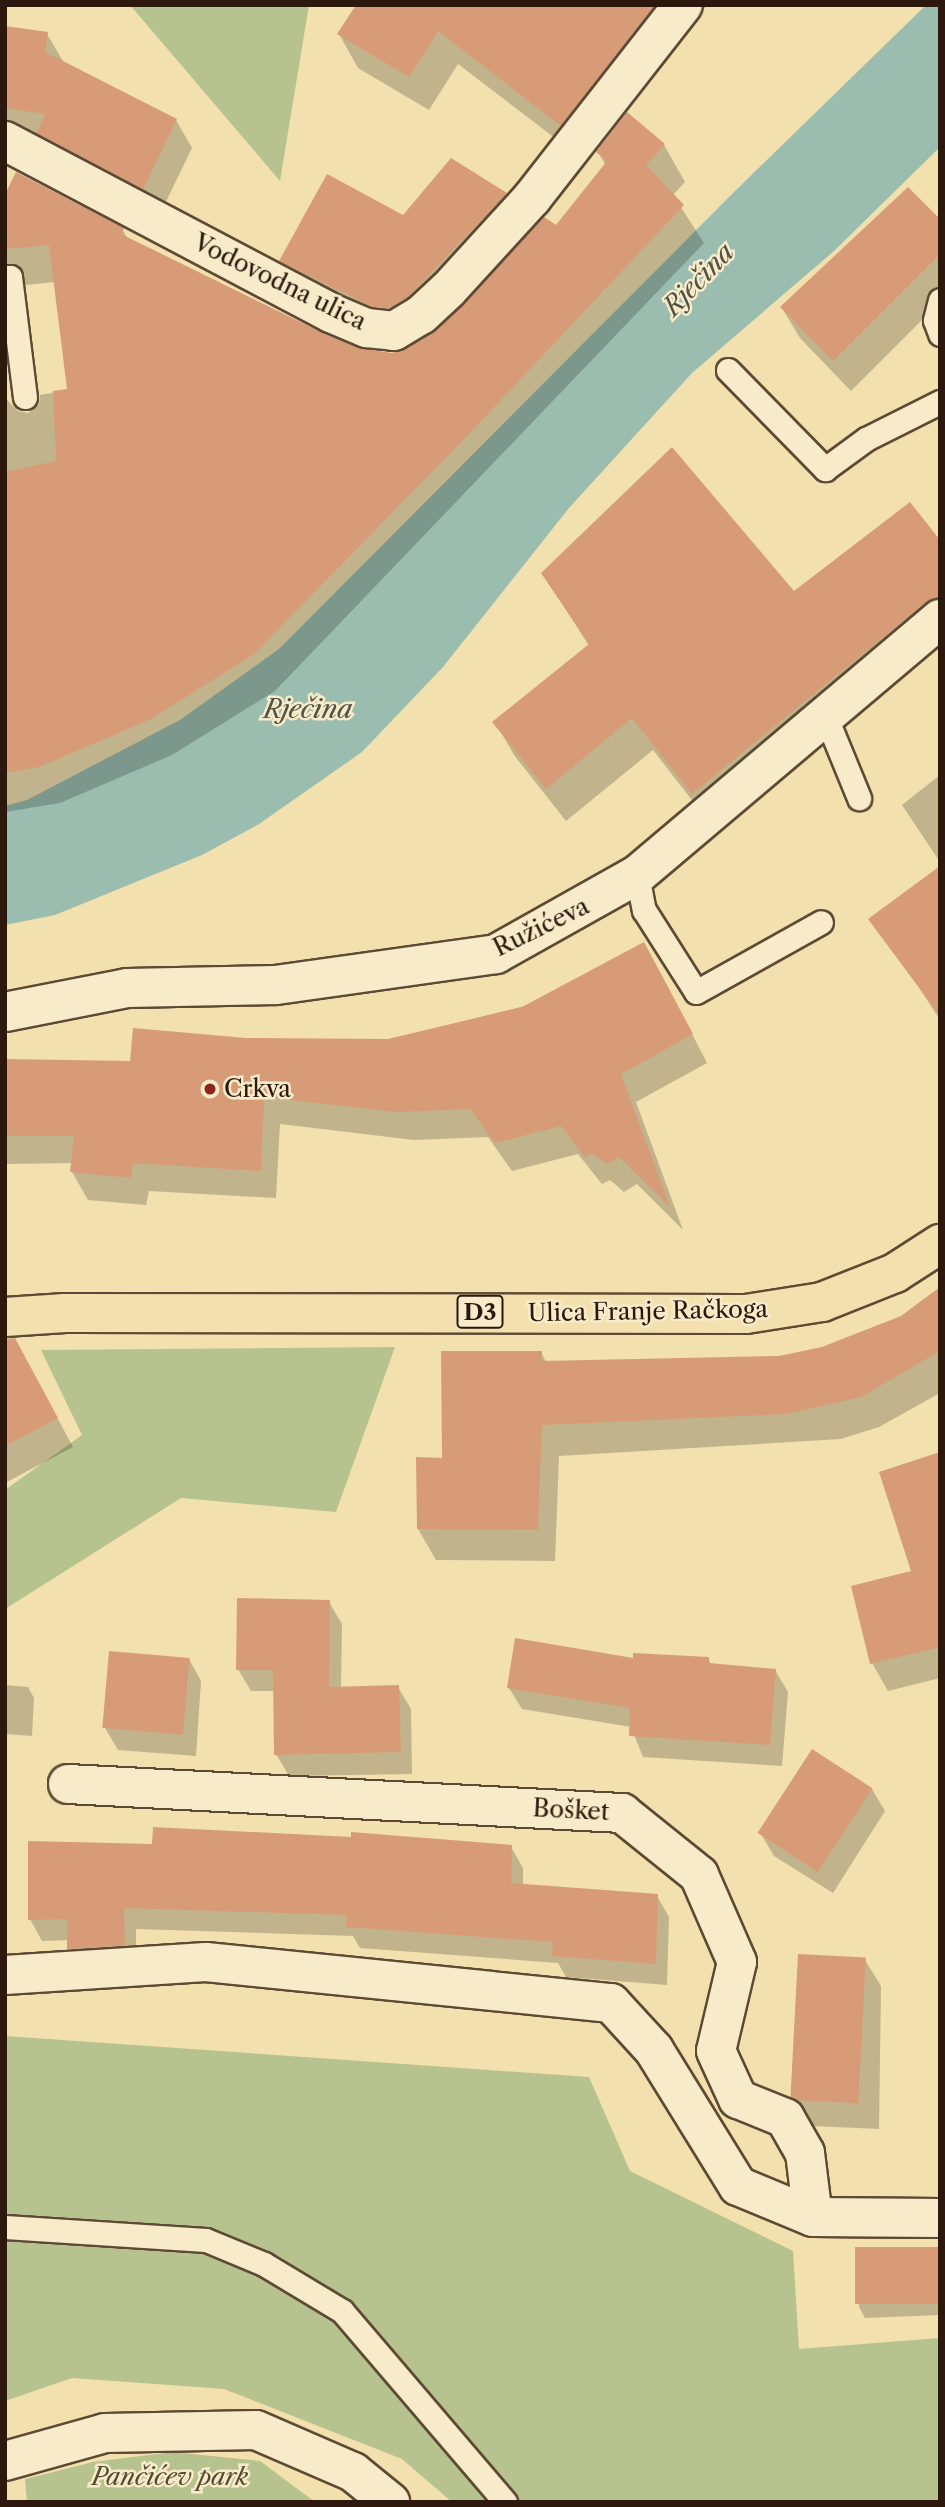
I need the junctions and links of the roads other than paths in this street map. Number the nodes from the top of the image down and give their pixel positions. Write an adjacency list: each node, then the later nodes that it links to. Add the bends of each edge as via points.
1 (683, 5): 2 (street, Vodovodna ulica, via 531,198 448,290 421,315 394,331 367,328 331,313)
2 (5, 141)
3 (5, 277): 7 (lane, via 10,277)
4 (940, 300): 5 (lane, via 935,320)
5 (940, 334)
6 (728, 370): 8 (lane, via 825,469 866,439)
7 (25, 397)
8 (940, 402)
9 (940, 619): 10 (street, Ružićeva)
10 (825, 715): 11 (lane); 12 (street, Ružićeva)
11 (859, 798)
12 (637, 875): 13 (lane, via 644,910 696,992); 14 (street, Ružićeva, via 496,954 276,985 127,988)
13 (821, 922)
14 (5, 1012)
15 (940, 1244): 16 (main road, Ulica Franje Račkoga / D3, via 895,1273 822,1302 746,1314)
16 (14, 1311)
17 (68, 1784): 19 (street, Bošket, via 622,1812 699,1875 737,1962 716,2051 738,2099 785,2118 805,2153)
18 (5, 1975): 19 (street, via 206,1962 611,2003 654,2050 738,2186)
19 (813, 2217): 20 (street)
20 (940, 2218)
21 (5, 2227): 24 (lane, via 206,2240 264,2264 342,2311)
22 (5, 2462): 23 (street, via 105,2433 256,2430 353,2472)
23 (390, 2502)
24 (505, 2502)

